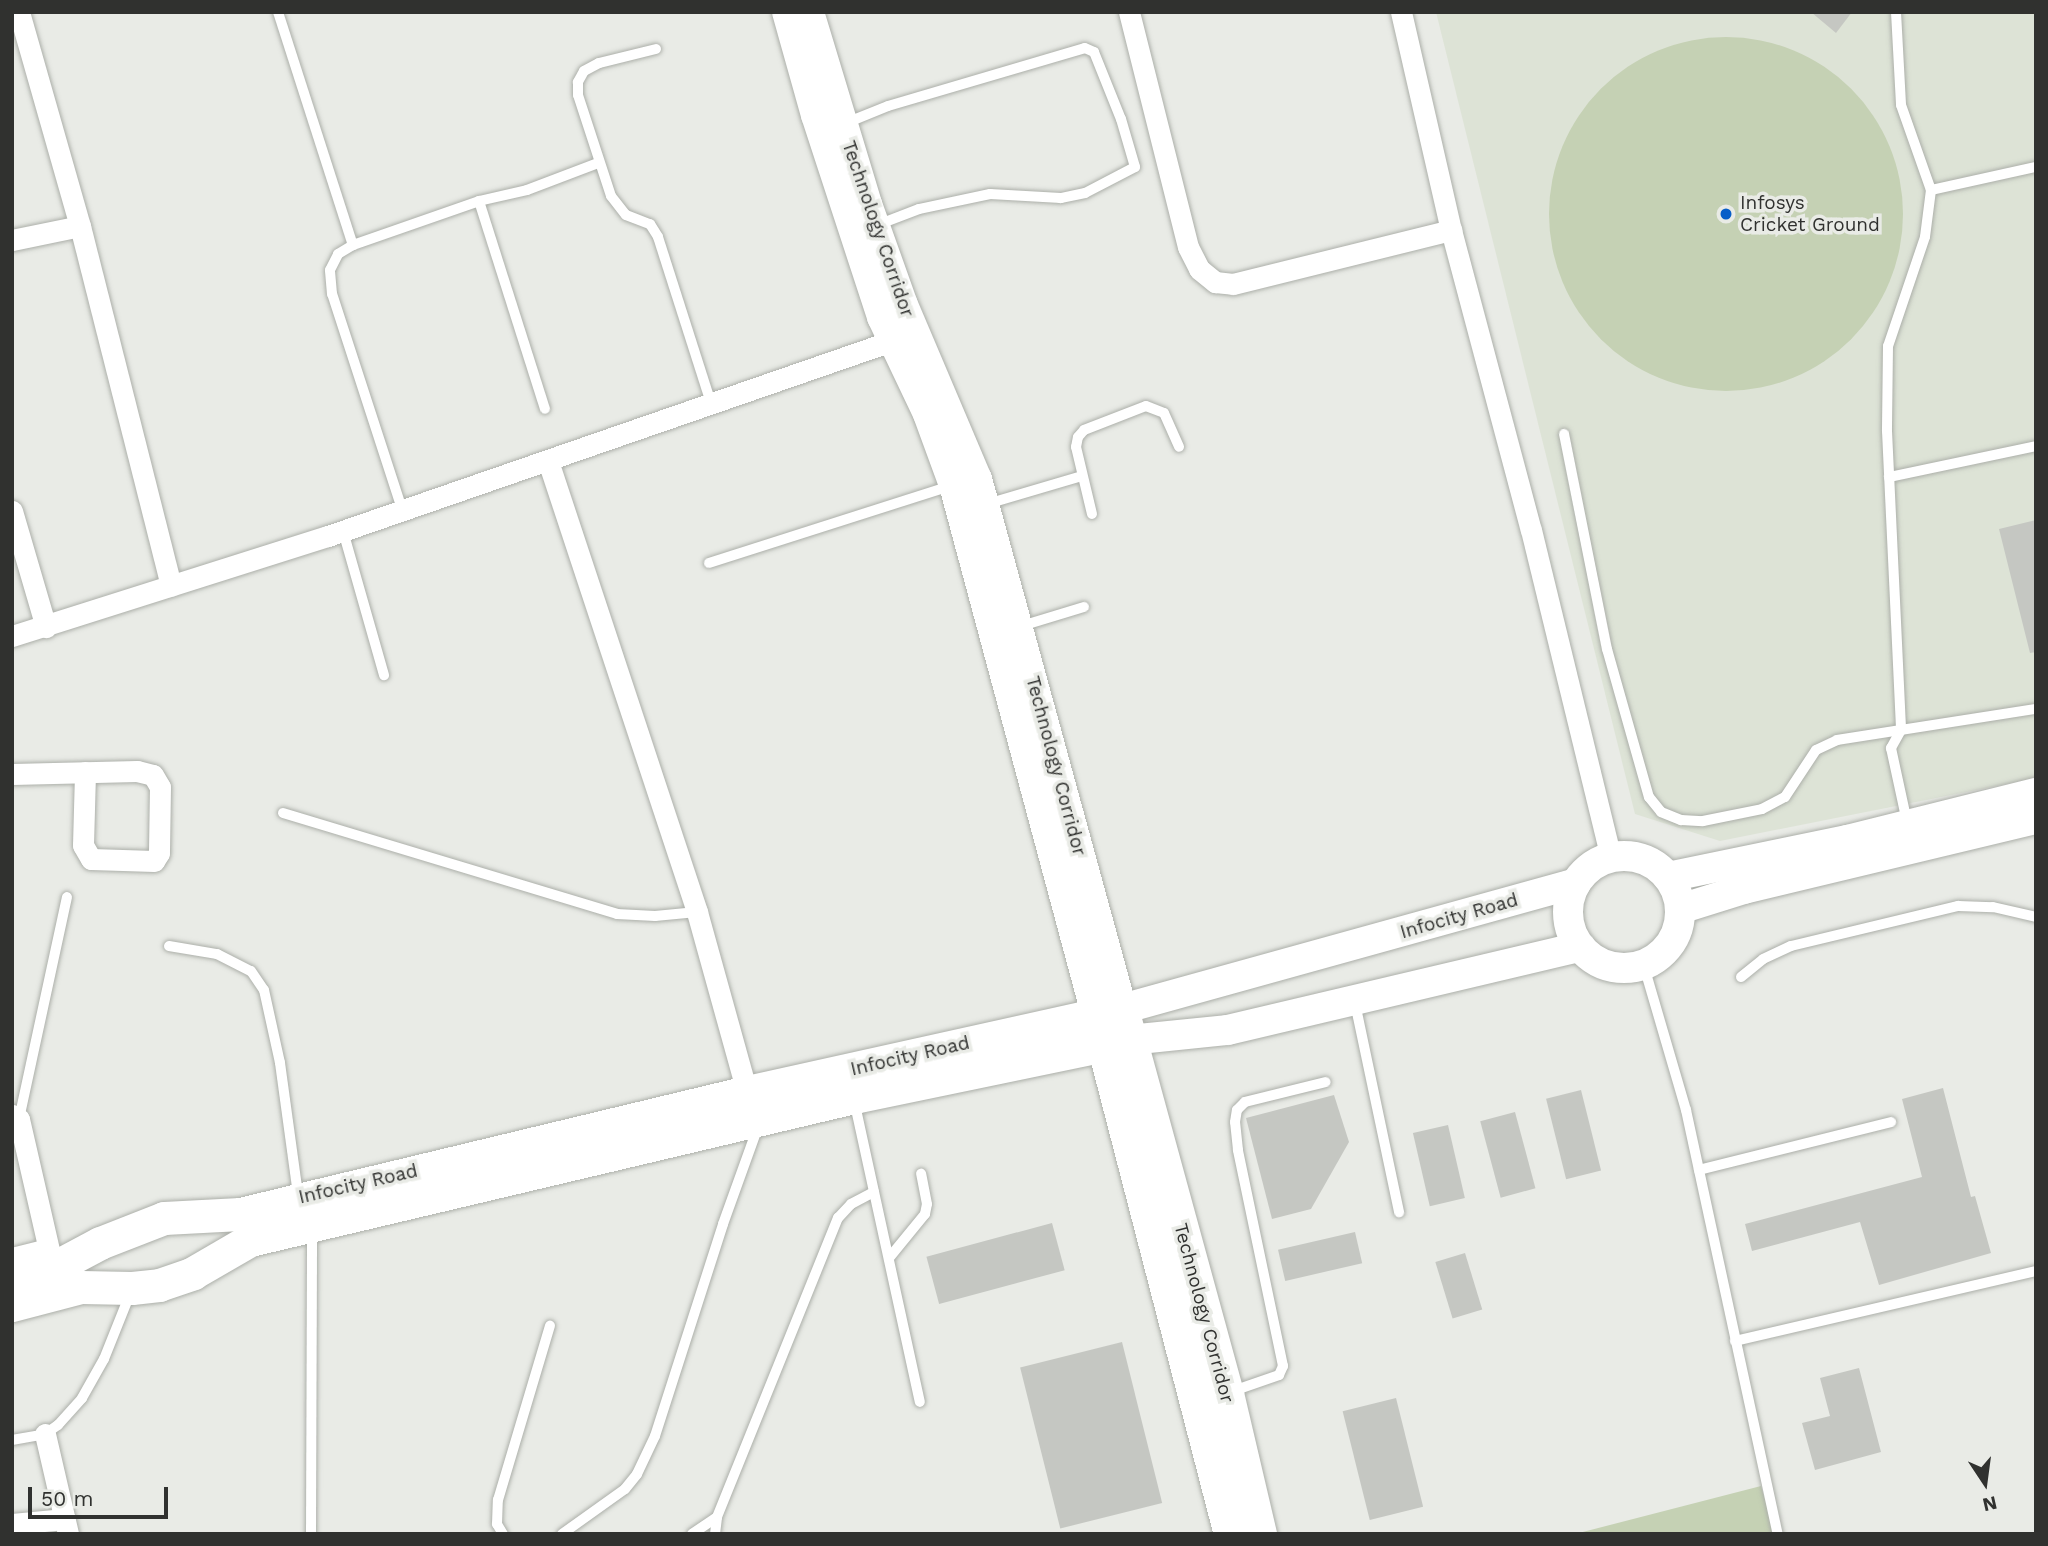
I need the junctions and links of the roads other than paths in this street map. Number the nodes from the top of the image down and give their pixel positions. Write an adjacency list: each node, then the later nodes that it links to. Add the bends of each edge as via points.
1 (19, 12): 14 (street)
2 (278, 12): 18 (lane)
3 (787, 12): 19 (street, via 854,236)
4 (809, 12): 9 (street, Technology Corridor)
5 (1129, 12): 16 (street, via 1188,247 1199,269 1215,282 1233,285)
6 (1401, 12): 16 (street)
7 (1896, 12): 12 (lane, via 1901,105)
8 (656, 49): 10 (lane, via 599,63 584,71 578,82)
9 (843, 124): 15 (street, Technology Corridor); 15 (lane, via 888,106 1085,48 1094,52 1121,118 1135,167 1085,193 1061,198 990,194 919,209)
10 (598, 163): 13 (lane, via 527,190); 20 (lane, via 618,206 626,215 650,224 658,237)
11 (2036, 167): 12 (lane)
12 (1931, 190): 27 (lane, via 1921,249 1888,346)
13 (479, 201): 18 (lane); 21 (lane)
14 (80, 226): 17 (street); 35 (street)
15 (874, 226): 19 (street, Technology Corridor)
16 (1451, 230): 49 (street)
17 (12, 240)
18 (353, 245): 30 (lane, via 338,254 330,270 332,294)
19 (904, 336): 20 (street); 28 (street); 29 (street, Technology Corridor, via 977,479)
20 (711, 403): 25 (street)
21 (545, 409)
22 (1564, 433): 42 (lane, via 1608,649 1649,797 1661,812 1681,820 1703,821 1762,809 1785,797 1816,750 1837,740)
23 (2036, 446): 27 (lane)
24 (1179, 447): 26 (lane, via 1164,413 1146,406 1134,408 1078,436)
25 (548, 461): 30 (street); 54 (street)
26 (1082, 476): 29 (lane); 32 (lane)
27 (1889, 477): 42 (lane)
28 (954, 485): 34 (lane); 61 (street)
29 (984, 505): 37 (street, Technology Corridor)
30 (402, 509): 33 (street)
31 (12, 510): 38 (street)
32 (1092, 514)
33 (343, 531): 35 (street); 40 (lane)
34 (709, 563)
35 (172, 586): 38 (street)
36 (1084, 607): 37 (lane)
37 (1018, 626): 61 (street, Technology Corridor)
38 (46, 627): 39 (street)
39 (12, 636)
40 (384, 676)
41 (2036, 709): 42 (lane)
42 (1901, 730): 48 (lane, via 1891,748)
43 (85, 772): 43 (street, via 83,845 91,859 154,861 159,853 160,787 153,775); 44 (street)
44 (12, 774)
45 (2036, 793): 48 (street)
46 (283, 813): 54 (lane, via 617,914)
47 (2036, 819): 53 (street, via 1744,889)
48 (1908, 825): 50 (street)
49 (1611, 857): 50 (street, via 1641,858); 51 (street, via 1585,871)
50 (1668, 877): 53 (street)
51 (1576, 883): 57 (street, via 1568,916); 61 (street, Infocity Road)
52 (67, 897): 65 (lane)
53 (1680, 909): 58 (street, via 1671,942)
54 (697, 912): 64 (street)
55 (2036, 917): 59 (lane, via 1993,906 1958,906 1791,946 1763,959)
56 (169, 946): 70 (lane, via 218,954 251,971 264,990)
57 (1580, 947): 58 (street, via 1606,965); 60 (street, Infocity Road)
58 (1643, 963): 67 (lane)
59 (1741, 977)
60 (1354, 1000): 61 (street, Infocity Road, via 1228,1030); 71 (lane)
61 (1112, 1027): 63 (main road, Infocity Road); 64 (main road, Infocity Road); 82 (main road, Technology Corridor); 94 (main road)
62 (1326, 1082): 82 (lane, via 1245,1102 1237,1111 1238,1150 1283,1366 1279,1375)
63 (854, 1097): 64 (main road, Infocity Road); 69 (lane)
64 (754, 1105): 70 (main road, Infocity Road); 91 (lane, via 723,1224 655,1436 625,1489)
65 (16, 1117): 75 (street)
66 (1891, 1122): 67 (lane)
67 (1699, 1170): 81 (lane)
68 (921, 1174): 74 (lane, via 925,1214)
69 (874, 1192): 74 (lane); 86 (lane, via 851,1204 833,1230)
70 (305, 1211): 72 (main road, Infocity Road); 89 (lane)
71 (1399, 1212)
72 (245, 1226): 75 (main road, Infocity Road, via 164,1219 100,1242); 78 (main road, Infocity Road, via 193,1273)
73 (12, 1258): 75 (street)
74 (889, 1258): 83 (lane)
75 (63, 1266): 77 (main road, Infocity Road); 78 (main road, Infocity Road); 79 (main road, Infocity Road)
76 (2036, 1271): 81 (lane)
77 (12, 1278)
78 (132, 1288): 84 (lane, via 104,1359 82,1398)
79 (12, 1305)
80 (550, 1326): 90 (lane, via 498,1500 497,1524)
81 (1735, 1341): 96 (lane)
82 (1227, 1393): 95 (main road, Technology Corridor)
83 (920, 1402)
84 (46, 1434): 85 (lane); 88 (street)
85 (12, 1440)
86 (718, 1517): 92 (lane); 93 (lane)
87 (12, 1524): 88 (street)
88 (66, 1526)
89 (310, 1534)
90 (503, 1534)
91 (562, 1534)
92 (692, 1534)
93 (715, 1534)
94 (1230, 1534)
95 (1260, 1534)
96 (1777, 1534)

